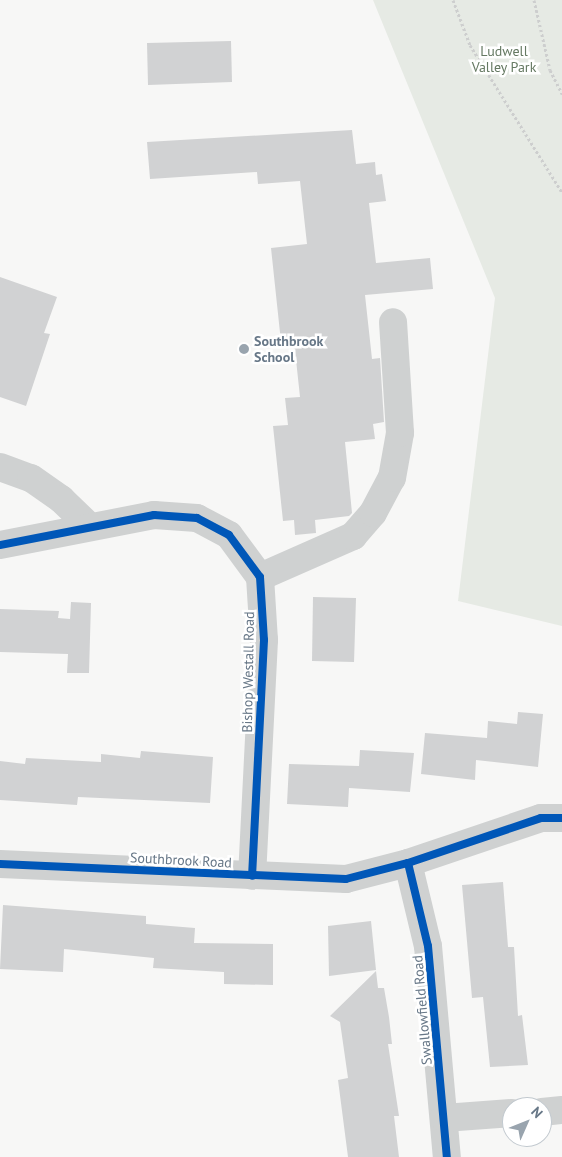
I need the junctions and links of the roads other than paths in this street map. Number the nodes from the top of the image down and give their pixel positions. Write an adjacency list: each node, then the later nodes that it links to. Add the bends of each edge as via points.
1 (393, 322): 5 (street, via 400,433 392,478 378,504 353,536)
2 (0, 467): 3 (street, via 31,478 62,499)
3 (90, 527): 4 (street); 5 (street, via 154,515 197,518 229,536)
4 (0, 545)
5 (260, 576): 9 (street, Bishop Westall Road, via 264,640)
6 (562, 818): 7 (street, Southbrook Road, via 541,818)
7 (408, 863): 9 (street, Southbrook Road, via 346,879); 11 (street, Swallowfield Road, via 428,946)
8 (0, 864): 9 (street, Southbrook Road)
9 (252, 876)
10 (502, 1114): 11 (street)
11 (444, 1118): 12 (street, Swallowfield Road)
12 (447, 1157)

